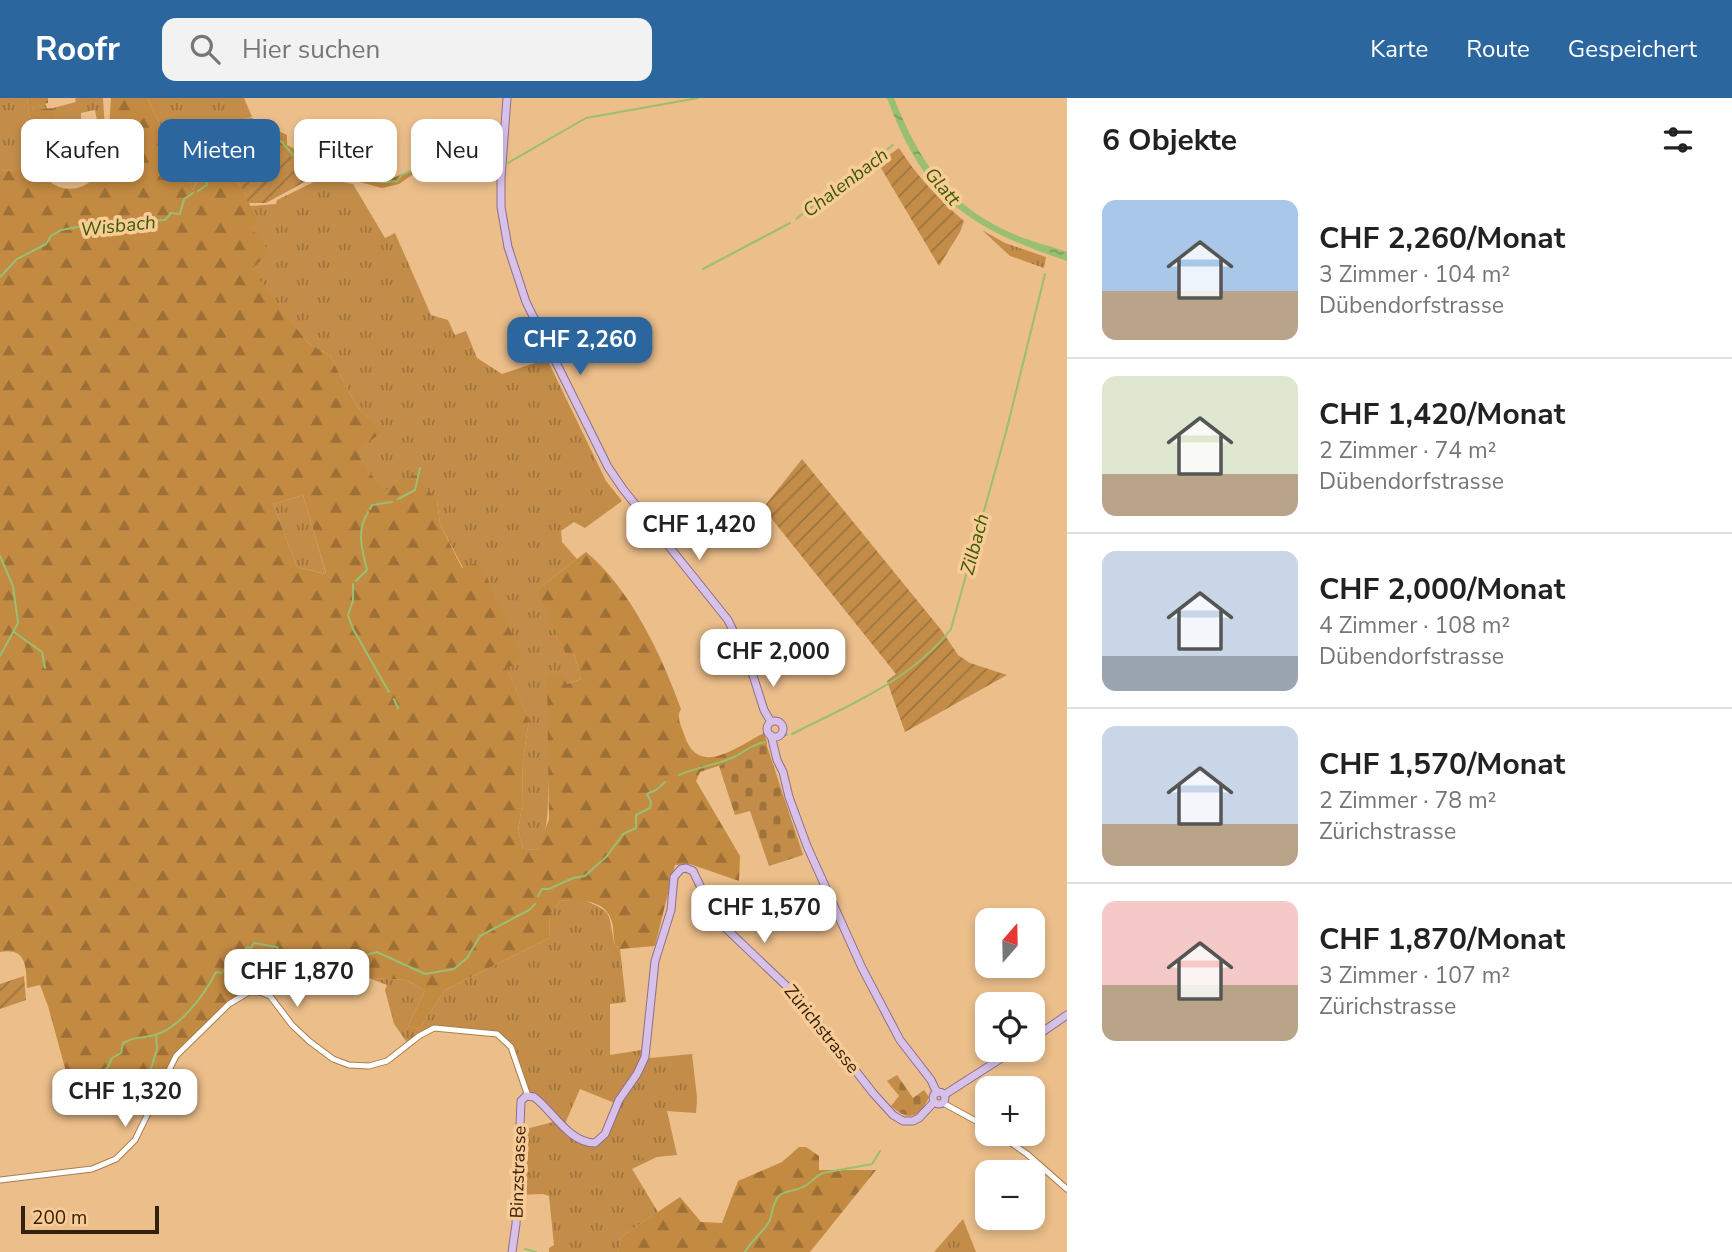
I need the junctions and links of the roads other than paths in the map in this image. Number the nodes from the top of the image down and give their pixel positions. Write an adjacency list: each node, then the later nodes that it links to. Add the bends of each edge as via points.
1 (507, 98): 2 (main road, via 501,169 503,224 526,302 608,467 738,636)
2 (771, 722): 3 (main road, via 768,729); 3 (main road, via 782,725 783,731)
3 (775, 736): 7 (main road, via 777,760 811,856 877,998 900,1040)
4 (1067, 1015): 5 (main road)
5 (1045, 1030)
6 (994, 1062): 7 (main road)
7 (941, 1094): 9 (main road, via 933,1096)
8 (528, 1096): 9 (main road, Zürichstrasse, via 536,1097 583,1141 595,1143 604,1136 645,1057 655,961 671,910 675,874 686,868 694,873 723,928 789,987 893,1115 913,1121); 12 (street, via 511,1047 497,1034 434,1028 387,1061 349,1065 306,1038 270,996 249,992 229,1004 180,1052 135,1140 116,1159 92,1169); 14 (main road, Binzstrasse, via 520,1106)
9 (939, 1103): 10 (street)
10 (975, 1121)
11 (1015, 1146): 13 (street)
12 (0, 1180)
13 (1067, 1189)
14 (512, 1252)

